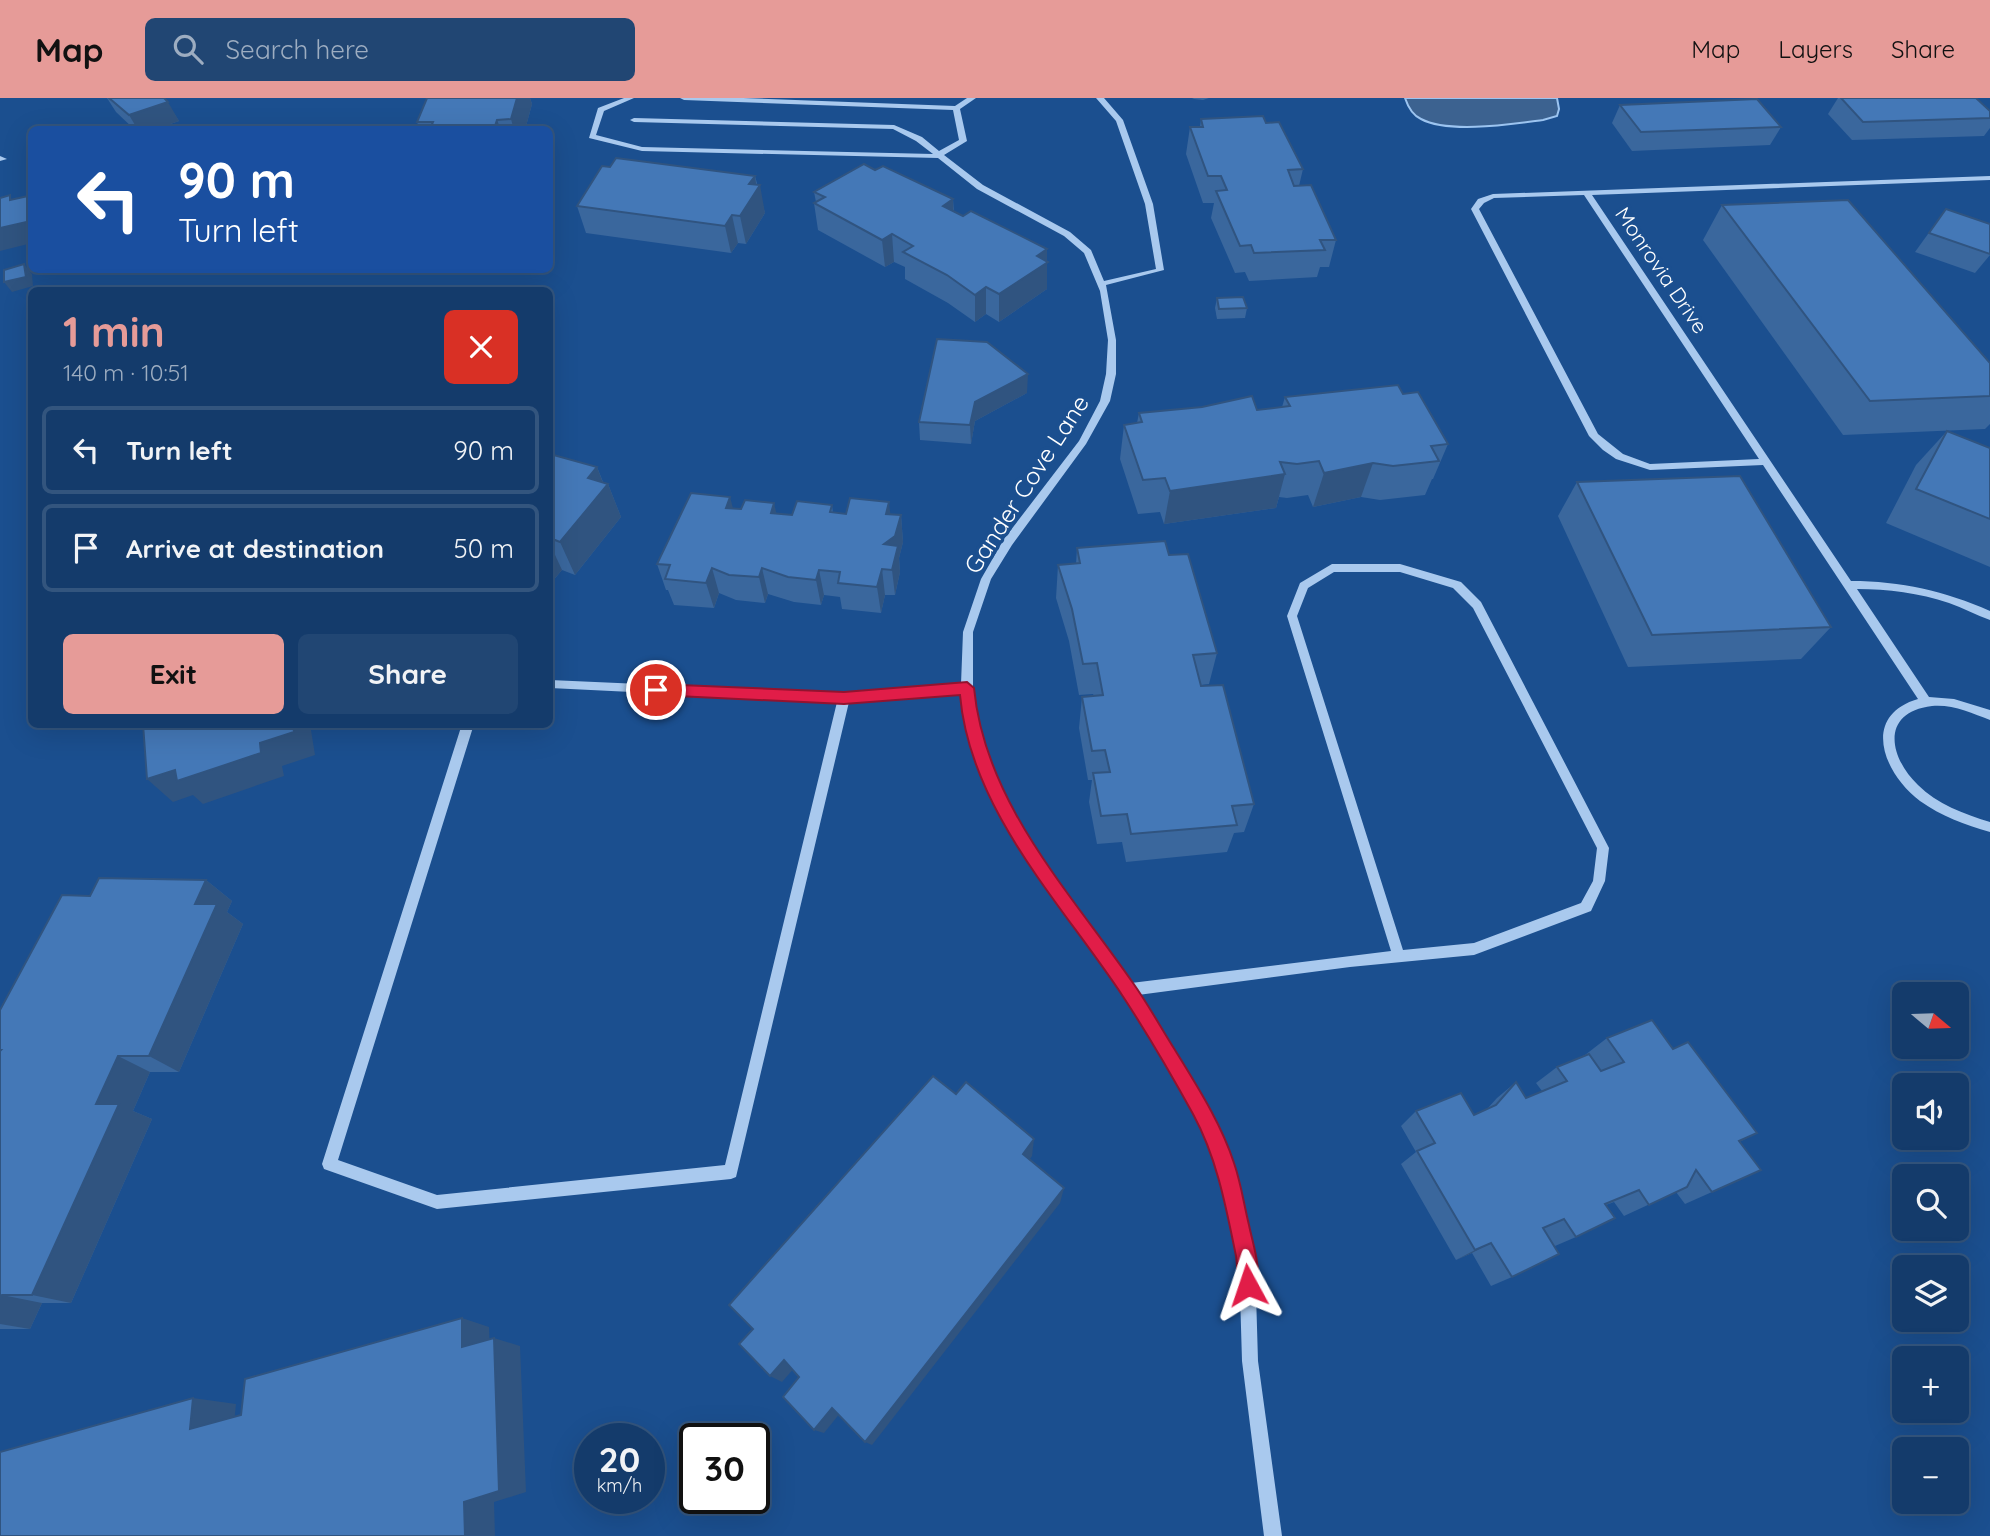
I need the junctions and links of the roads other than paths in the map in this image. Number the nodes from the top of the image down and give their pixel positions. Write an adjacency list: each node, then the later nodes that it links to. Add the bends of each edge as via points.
1 (630, 98): 7 (street, via 601,110 592,136 642,149)
2 (684, 98): 5 (lane)
3 (972, 98): 5 (lane)
4 (1100, 98): 10 (street, via 1118,120 1149,204 1160,270)
5 (956, 108): 7 (lane, via 963,141)
6 (634, 120): 7 (street, Gander Cove Lane, via 894,127 919,139)
7 (937, 156): 10 (street, Gander Cove Lane, via 980,187 1067,234 1088,252)
8 (1990, 178): 9 (street, Monrovia Drive)
9 (1587, 193): 11 (street, Monrovia Drive); 11 (street, via 1493,196 1475,209 1594,436 1610,453 1650,467)
10 (1100, 284): 15 (street, Gander Cove Lane, via 1112,340 1105,401 1083,442 986,579 968,632)
11 (1767, 462): 12 (street, Monrovia Drive)
12 (1849, 585): 13 (street, via 1921,589); 17 (street, Monrovia Drive)
13 (1990, 615)
14 (553, 684): 16 (street)
15 (967, 688): 16 (street); 22 (street, Gander Cove Lane, via 970,719 1002,804)
16 (844, 698): 19 (street, via 731,1172 438,1202 329,1164)
17 (1927, 703): 18 (street, via 1970,707); 20 (street, via 1899,712 1889,727 1887,746 1897,768 1936,806)
18 (1990, 715)
19 (467, 728)
20 (1990, 827)
21 (1399, 957): 21 (street, via 1475,949 1586,907 1599,881 1604,848 1478,605 1457,585 1400,568 1332,568 1304,586 1292,616); 22 (street)
22 (1128, 990): 23 (street, Gander Cove Lane, via 1200,1109 1225,1164 1247,1260 1250,1361)
23 (1273, 1536)

